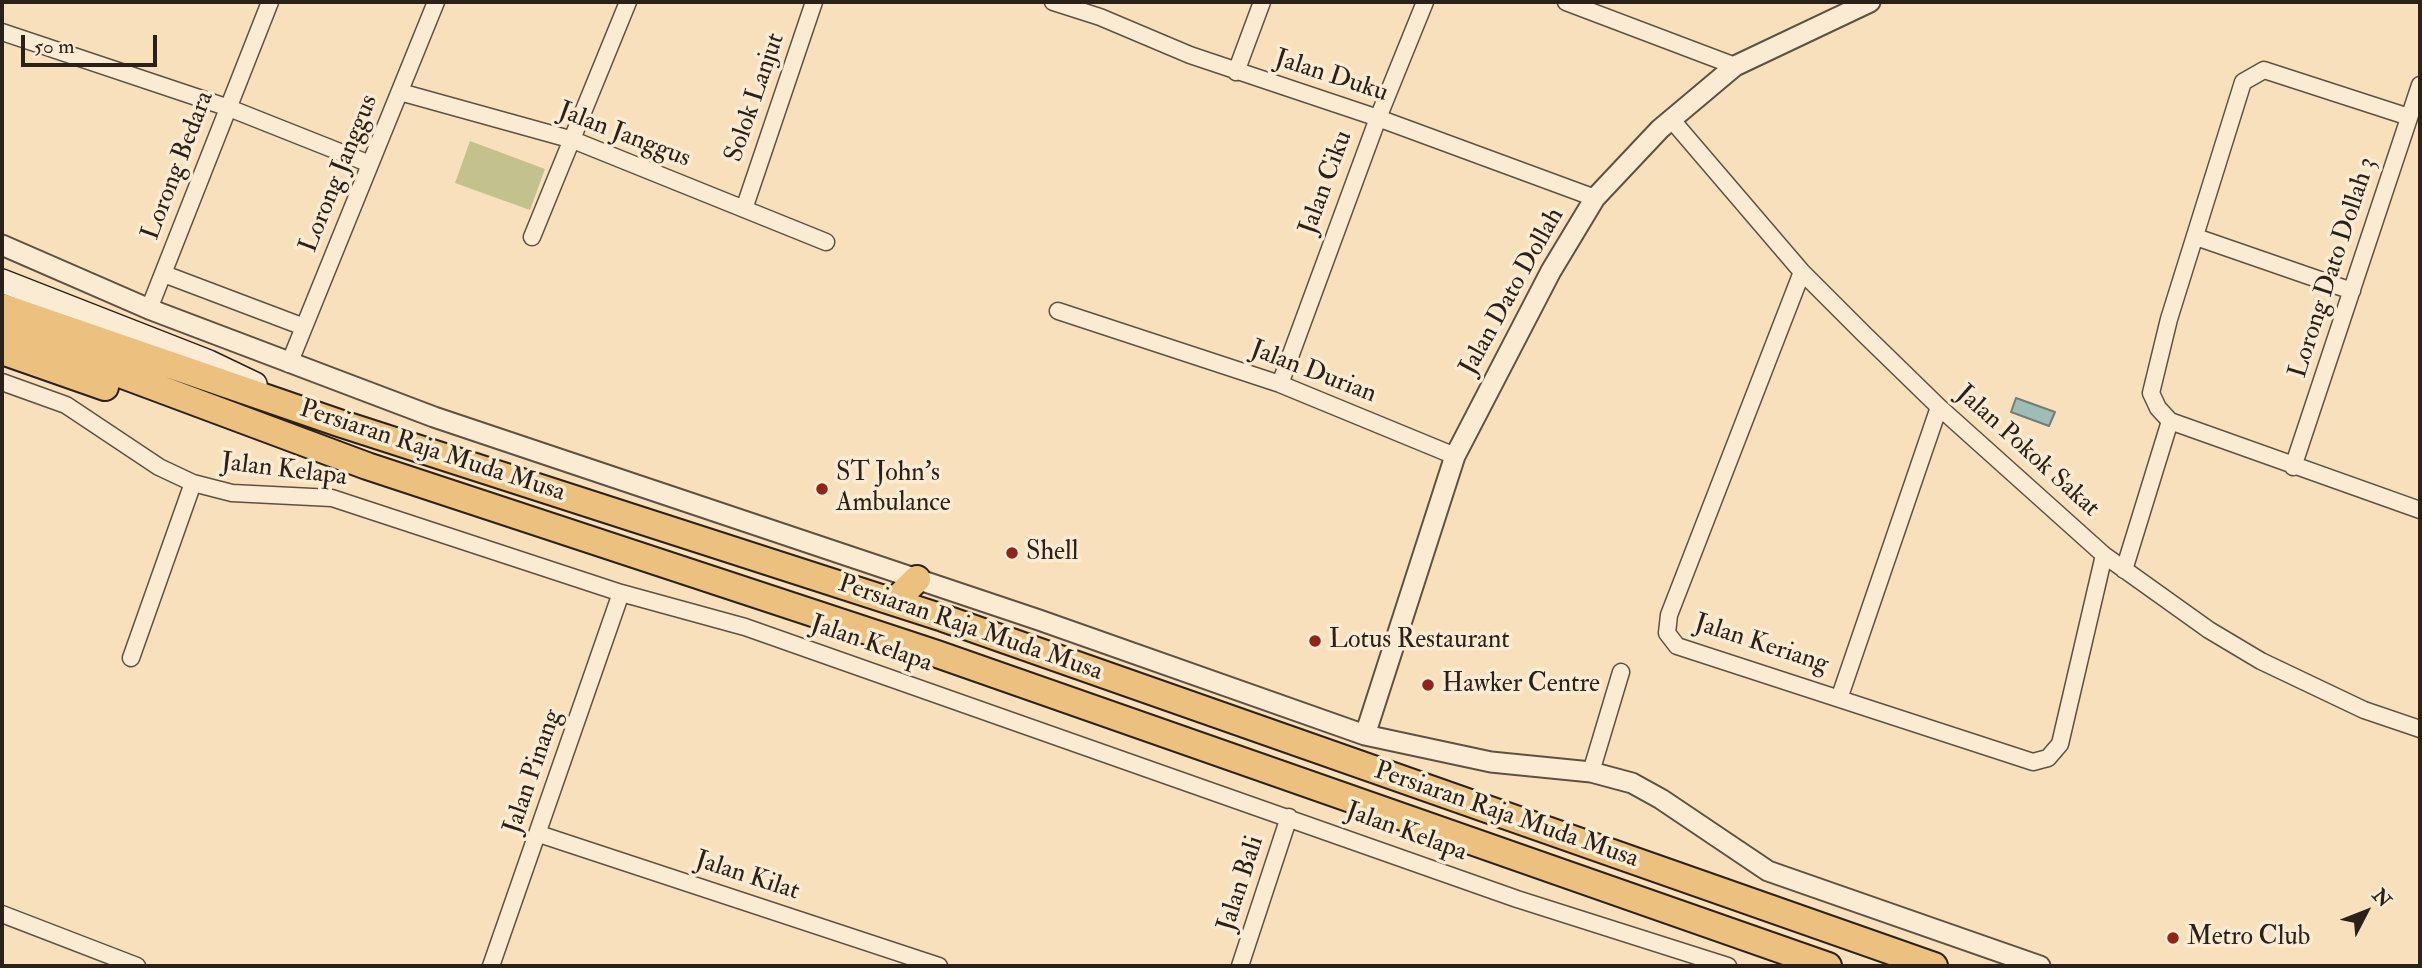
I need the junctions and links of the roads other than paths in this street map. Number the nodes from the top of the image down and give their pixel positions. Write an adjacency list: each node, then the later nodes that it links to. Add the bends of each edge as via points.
1 (270, 2): 17 (street, Lorong Bedara)
2 (435, 2): 16 (street, Lorong Janggus)
3 (628, 2): 21 (street)
4 (814, 2): 24 (street, Solok Lanjut)
5 (1054, 2): 11 (street, Jalan Duku)
6 (1107, 2): 11 (street)
7 (1262, 2): 14 (street)
8 (1425, 2): 19 (street, Jalan Ciku)
9 (1566, 2): 13 (street)
10 (1870, 2): 13 (street, Jalan Dato Dollah)
11 (1100, 17): 14 (street, Jalan Duku)
12 (2, 32): 17 (street)
13 (1735, 66): 20 (street, Jalan Dato Dollah)
14 (1236, 72): 19 (street, Jalan Duku)
15 (2420, 85): 18 (street, Lorong Dato Dollah 3)
16 (400, 92): 21 (street, Jalan Janggus); 22 (street, Lorong Janggus)
17 (229, 107): 22 (street); 30 (street, Lorong Bedara)
18 (2409, 117): 26 (street, via 2264,70 2243,82); 32 (street, Lorong Dato Dollah 3)
19 (1378, 118): 23 (street, Jalan Duku); 41 (street, Jalan Ciku)
20 (1671, 119): 23 (street, Jalan Dato Dollah); 29 (street, Jalan Pokok Sakat)
21 (573, 140): 24 (street, Jalan Janggus); 25 (street)
22 (370, 164): 36 (street, Lorong Janggus)
23 (1595, 198): 45 (street, Jalan Dato Dollah, via 1550,271)
24 (744, 209): 27 (street, Jalan Janggus)
25 (532, 237)
26 (2196, 237): 32 (street); 43 (street, via 2151,393)
27 (826, 242)
28 (2, 245): 34 (street)
29 (1802, 272): 42 (street, Jalan Pokok Sakat); 57 (street, Jalan Keriang, via 1669,615 1668,634 1677,646)
30 (164, 274): 34 (street, Lorong Bedara); 36 (street)
31 (2, 281): 44 (main road, via 209,362)
32 (2352, 291): 47 (street, Lorong Dato Dollah 3)
33 (2, 307): 44 (highway, Persiaran Raja Muda Musa)
34 (149, 309): 39 (street)
35 (1058, 311): 41 (street, Jalan Durian)
36 (304, 327): 39 (street, Lorong Janggus)
37 (2, 330): 46 (highway, Persiaran Raja Muda Musa)
38 (2, 351): 46 (highway, via 293,453)
39 (289, 364): 52 (street)
40 (2, 382): 48 (street, Jalan Kelapa, via 66,405 159,467)
41 (1280, 384): 45 (street, Jalan Durian)
42 (1939, 407): 50 (street, Jalan Pokok Sakat); 57 (street, Jalan Keriang)
43 (2170, 421): 47 (street); 51 (street)
44 (339, 423): 54 (highway, Persiaran Raja Muda Musa)
45 (1455, 456): 59 (street, Jalan Dato Dollah)
46 (367, 466): 69 (highway, Persiaran Raja Muda Musa, via 937,654)
47 (2294, 467): 49 (street)
48 (193, 482): 53 (street, Jalan Kelapa, via 232,493 332,498); 55 (street)
49 (2420, 510)
50 (2104, 555): 51 (street, Jalan Pokok Sakat); 57 (street, via 2060,744 2048,758 2033,762)
51 (2124, 570): 58 (street, Jalan Pokok Sakat, via 2261,660 2364,710)
52 (917, 579): 54 (highway); 59 (street)
53 (621, 593): 61 (street, Jalan Kelapa, via 745,627); 62 (street, Jalan Pinang)
54 (894, 602): 70 (highway, Persiaran Raja Muda Musa)
55 (131, 658)
56 (1621, 672): 60 (street)
57 (1840, 696)
58 (2420, 729)
59 (1365, 735): 60 (street, via 1491,762)
60 (1591, 772): 71 (street, via 1632,783 1661,799 1768,871)
61 (1289, 817): 67 (street, Jalan Bali); 68 (street, Jalan Kelapa, via 1580,920)
62 (539, 834): 65 (street, Jalan Pinang); 66 (street, Jalan Kilat)
63 (2, 914): 64 (street)
64 (137, 966)
65 (491, 966)
66 (939, 966)
67 (1240, 966)
68 (1728, 966)
69 (1828, 966)
70 (1934, 966)
71 (2040, 966)

